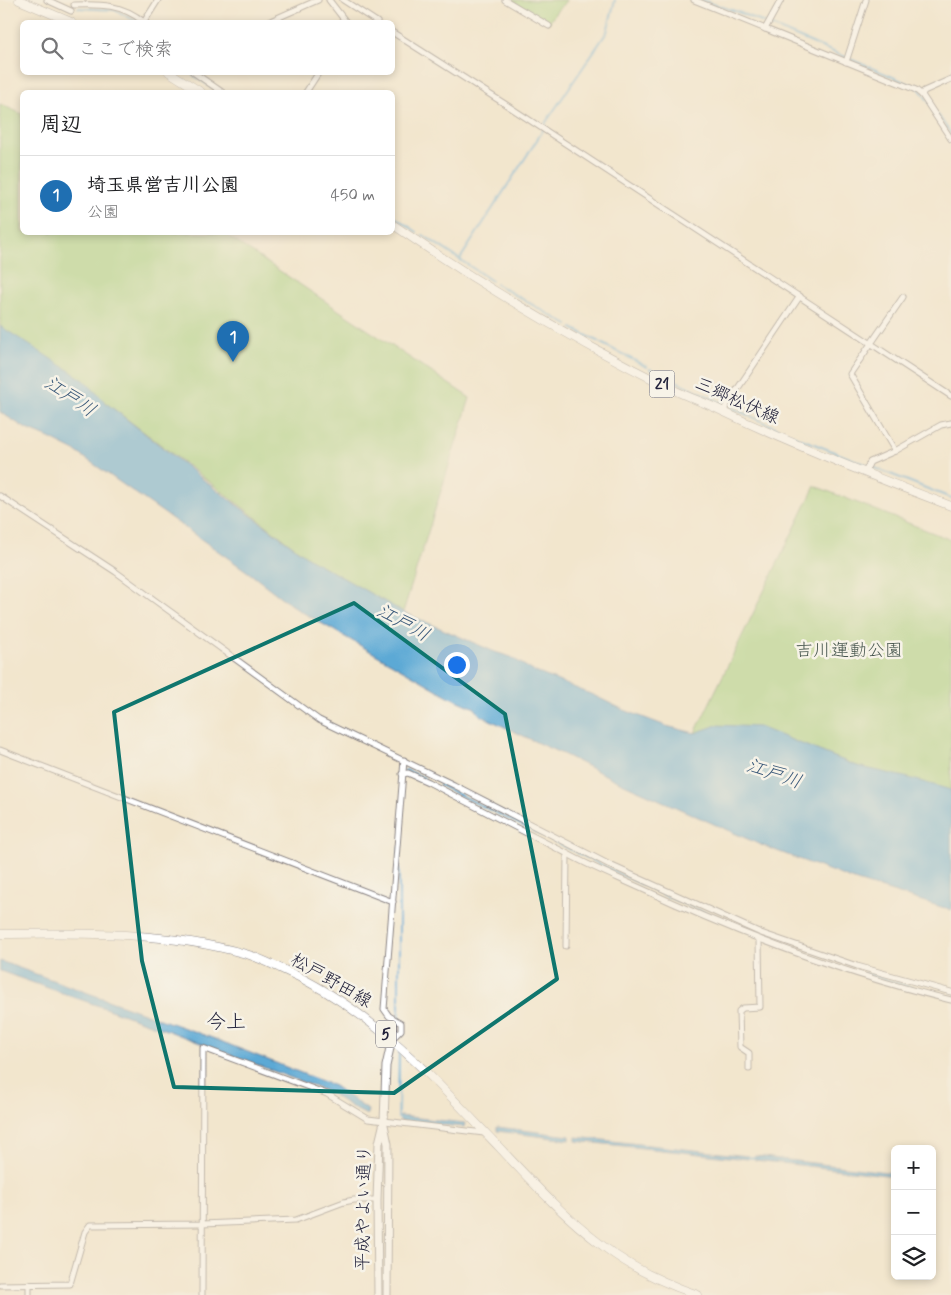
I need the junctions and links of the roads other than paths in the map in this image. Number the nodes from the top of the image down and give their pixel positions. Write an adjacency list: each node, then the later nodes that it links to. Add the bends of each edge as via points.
1 (19, 0): 13 (main road)
2 (47, 0): 12 (street)
3 (158, 0): 16 (street)
4 (318, 0): 17 (street)
5 (329, 0): 18 (street)
6 (343, 0): 19 (street)
7 (505, 0): 20 (street)
8 (694, 0): 21 (street)
9 (781, 0): 21 (street)
10 (866, 0): 23 (street)
11 (72, 2): 12 (street); 15 (street, via 123,8)
12 (71, 11): 14 (street)
13 (64, 20)
14 (69, 20)
15 (142, 20)
16 (145, 20)
17 (273, 20)
18 (344, 20)
19 (374, 20)
20 (549, 26)
21 (765, 29): 23 (street)
22 (395, 34): 34 (street)
23 (846, 62): 31 (street)
24 (180, 75): 28 (main road)
25 (197, 75): 29 (street)
26 (317, 75): 30 (street)
27 (951, 79): 31 (street, via 924,91)
28 (199, 90)
29 (219, 90)
30 (307, 90)
31 (922, 95): 32 (street)
32 (951, 139)
33 (395, 226): 38 (main road, 三郷松伏線 / 21, via 490,289 566,333 674,390)
34 (800, 296): 36 (street); 38 (street)
35 (904, 297): 36 (street)
36 (872, 344): 37 (street); 40 (street, via 850,374)
37 (951, 396)
38 (724, 411): 41 (main road, 三郷松伏線 / 21, via 814,452)
39 (951, 423): 40 (street)
40 (895, 451): 41 (street, via 870,462)
41 (866, 470): 43 (main road, 三郷松伏線 / 21)
42 (0, 496): 45 (street, via 116,572 319,720)
43 (951, 506)
44 (0, 750): 48 (street)
45 (404, 760): 46 (street); 49 (street, via 612,866)
46 (402, 774): 47 (street, via 408,773 428,782); 48 (street)
47 (567, 854): 51 (street); 52 (street)
48 (393, 902): 55 (street, via 384,1009 401,1023 401,1030)
49 (761, 932): 51 (street); 53 (street, via 857,966)
50 (0, 934): 55 (main road, 松戸野田線 / 5, via 88,932 197,942 248,954 300,976 354,1009)
51 (759, 940): 54 (street, via 864,976); 56 (street, via 760,1007 739,1011 740,1047 749,1053)
52 (566, 946)
53 (951, 992)
54 (951, 1000)
55 (392, 1039): 57 (street, 平成やよい通り, via 386,1066); 58 (main road, 松戸野田線 / 5)
56 (749, 1069)
57 (384, 1122): 58 (street); 59 (street, 平成やよい通り, via 379,1143); 60 (street, via 368,1119 327,1094 203,1048); 66 (street, 平成やよい通り, via 388,1144)
58 (486, 1133): 67 (main road, 松戸野田線 / 5, via 538,1188 604,1247 657,1277)
59 (377, 1200): 60 (street, via 344,1202 296,1220); 65 (street, 平成やよい通り)
60 (202, 1224): 61 (street, via 90,1225 70,1284); 64 (street)
61 (29, 1284): 62 (street); 63 (street)
62 (0, 1285)
63 (29, 1295)
64 (202, 1295)
65 (378, 1295)
66 (387, 1295)
67 (698, 1295)

